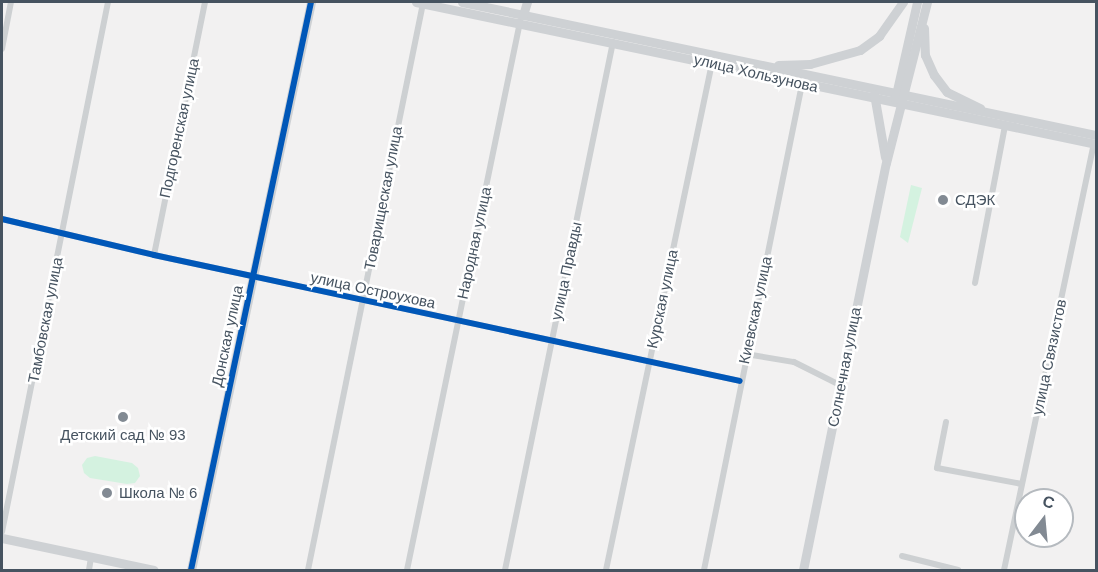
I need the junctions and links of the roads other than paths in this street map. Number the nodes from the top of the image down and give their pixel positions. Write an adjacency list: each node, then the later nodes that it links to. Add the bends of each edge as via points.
1 (11, 2): 14 (street)
2 (108, 2): 25 (street, Тамбовская улица)
3 (205, 2): 26 (street, Подгоренская улица)
4 (311, 2): 27 (main road, Донская улица)
5 (419, 2): 12 (main road, улица Хользунова); 29 (street, Товарищеская улица)
6 (462, 2): 12 (main road, улица Хользунова)
7 (527, 2): 12 (main road)
8 (903, 2): 15 (main road, via 879,36 845,56 783,65)
9 (917, 2): 19 (main road)
10 (927, 2): 11 (main road)
11 (923, 15): 19 (main road); 20 (main road, via 925,55 934,75 947,92)
12 (521, 18): 13 (main road, улица Хользунова); 15 (main road, улица Хользунова); 30 (street, Народная улица)
13 (613, 42): 16 (main road, улица Хользунова); 31 (street, улица Правды)
14 (2, 49)
15 (743, 60): 18 (main road, улица Хользунова)
16 (712, 63): 17 (main road, улица Хользунова); 33 (street, Курская улица)
17 (802, 84): 18 (main road, улица Хользунова); 32 (street, Киевская улица)
18 (874, 93): 19 (main road, улица Хользунова); 23 (main road, Солнечная улица)
19 (899, 99): 20 (main road, улица Хользунова); 21 (main road, улица Хользунова); 23 (main road, Солнечная улица)
20 (993, 114): 22 (main road, улица Хользунова)
21 (1005, 125): 22 (main road, улица Хользунова); 28 (street)
22 (1096, 141): 37 (street, улица Связистов)
23 (886, 163): 35 (main road, Солнечная улица)
24 (2, 219): 25 (street, улица Остроухова)
25 (62, 234): 26 (street, улица Остроухова); 38 (street, Тамбовская улица)
26 (153, 255): 27 (street, улица Остроухова)
27 (252, 277): 29 (street, улица Остроухова); 44 (main road, Донская улица)
28 (975, 283)
29 (362, 300): 30 (street, улица Остроухова); 45 (street, Товарищеская улица)
30 (458, 321): 31 (street, улица Остроухова); 46 (street, Народная улица)
31 (552, 341): 33 (street, улица Остроухова); 47 (street, улица Правды)
32 (746, 354): 34 (street, Киевская улица); 35 (street, via 794,362)
33 (649, 362): 34 (street, улица Остроухова); 48 (street, Курская улица)
34 (740, 381): 49 (street, Киевская улица)
35 (840, 385): 50 (main road, Солнечная улица)
36 (946, 422): 37 (street, via 937,468)
37 (1022, 484): 52 (street, улица Связистов)
38 (2, 532)
39 (2, 538): 41 (main road)
40 (902, 556): 51 (street)
41 (91, 557): 42 (street); 43 (main road)
42 (89, 570)
43 (154, 570)
44 (190, 570)
45 (308, 570)
46 (407, 570)
47 (505, 570)
48 (606, 570)
49 (704, 570)
50 (803, 570)
51 (958, 570)
52 (1004, 570)

